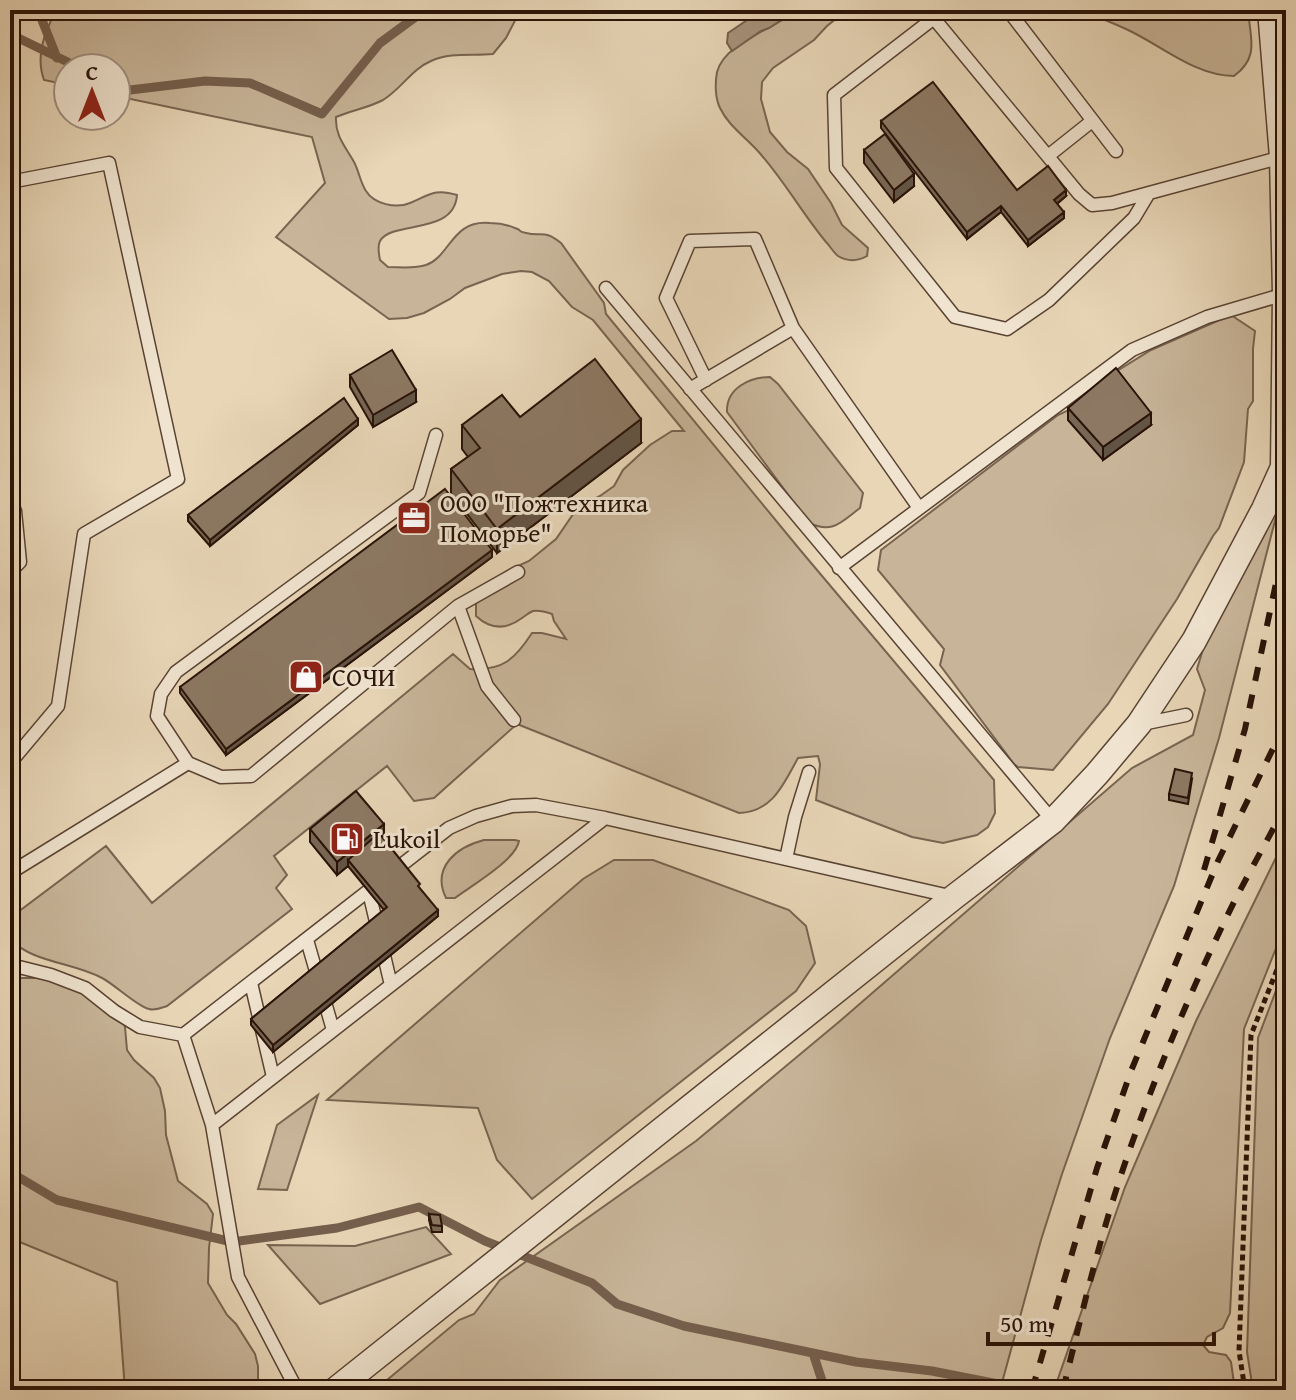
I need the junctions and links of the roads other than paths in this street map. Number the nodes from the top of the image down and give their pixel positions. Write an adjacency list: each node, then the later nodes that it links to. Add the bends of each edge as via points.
1 (1008, 10): 4 (lane)
2 (1270, 10): 7 (street)
3 (931, 14): 6 (lane); 9 (lane, via 834,95 836,168 955,317 1007,329 1060,290 1134,218)
4 (1092, 121): 5 (lane); 6 (lane)
5 (1116, 151)
6 (1048, 156): 9 (lane, via 1092,205)
7 (1282, 157): 9 (lane); 11 (street)
8 (10, 182): 26 (lane, via 109,163 178,479 84,534 58,706)
9 (1149, 193)
10 (606, 288): 14 (lane)
11 (1285, 294): 16 (street); 18 (lane, via 1207,317 1132,350)
12 (793, 328): 13 (lane); 13 (lane, via 755,239 690,241 666,298); 18 (lane)
13 (706, 380): 14 (lane)
14 (690, 389): 19 (lane)
15 (436, 435): 27 (lane, via 419,493 176,672 161,694 157,716)
16 (1284, 465): 25 (street, via 1194,641)
17 (10, 500): 20 (lane, via 20,562)
18 (919, 508): 19 (lane)
19 (839, 568): 30 (lane)
20 (10, 572)
21 (518, 572): 22 (lane)
22 (458, 606): 24 (lane, via 487,686); 27 (lane, via 251,776 221,777)
23 (1186, 715): 25 (lane)
24 (514, 720)
25 (1139, 724): 30 (street)
26 (10, 763)
27 (188, 763): 32 (lane)
28 (809, 772): 31 (lane)
29 (605, 818): 31 (lane); 33 (lane, via 536,805 476,816 449,828); 38 (lane)
30 (1053, 821): 34 (street)
31 (786, 859): 34 (lane)
32 (10, 873)
33 (369, 892): 35 (lane); 38 (lane)
34 (954, 897): 44 (street)
35 (307, 940): 37 (lane); 39 (lane)
36 (10, 963): 40 (lane, via 85,988 140,1027)
37 (251, 983): 40 (lane); 41 (lane)
38 (391, 985): 39 (lane)
39 (333, 1030): 41 (lane)
40 (183, 1035): 42 (lane)
41 (273, 1077): 42 (lane)
42 (212, 1125): 43 (lane, via 238,1277)
43 (297, 1390)
44 (335, 1390)

